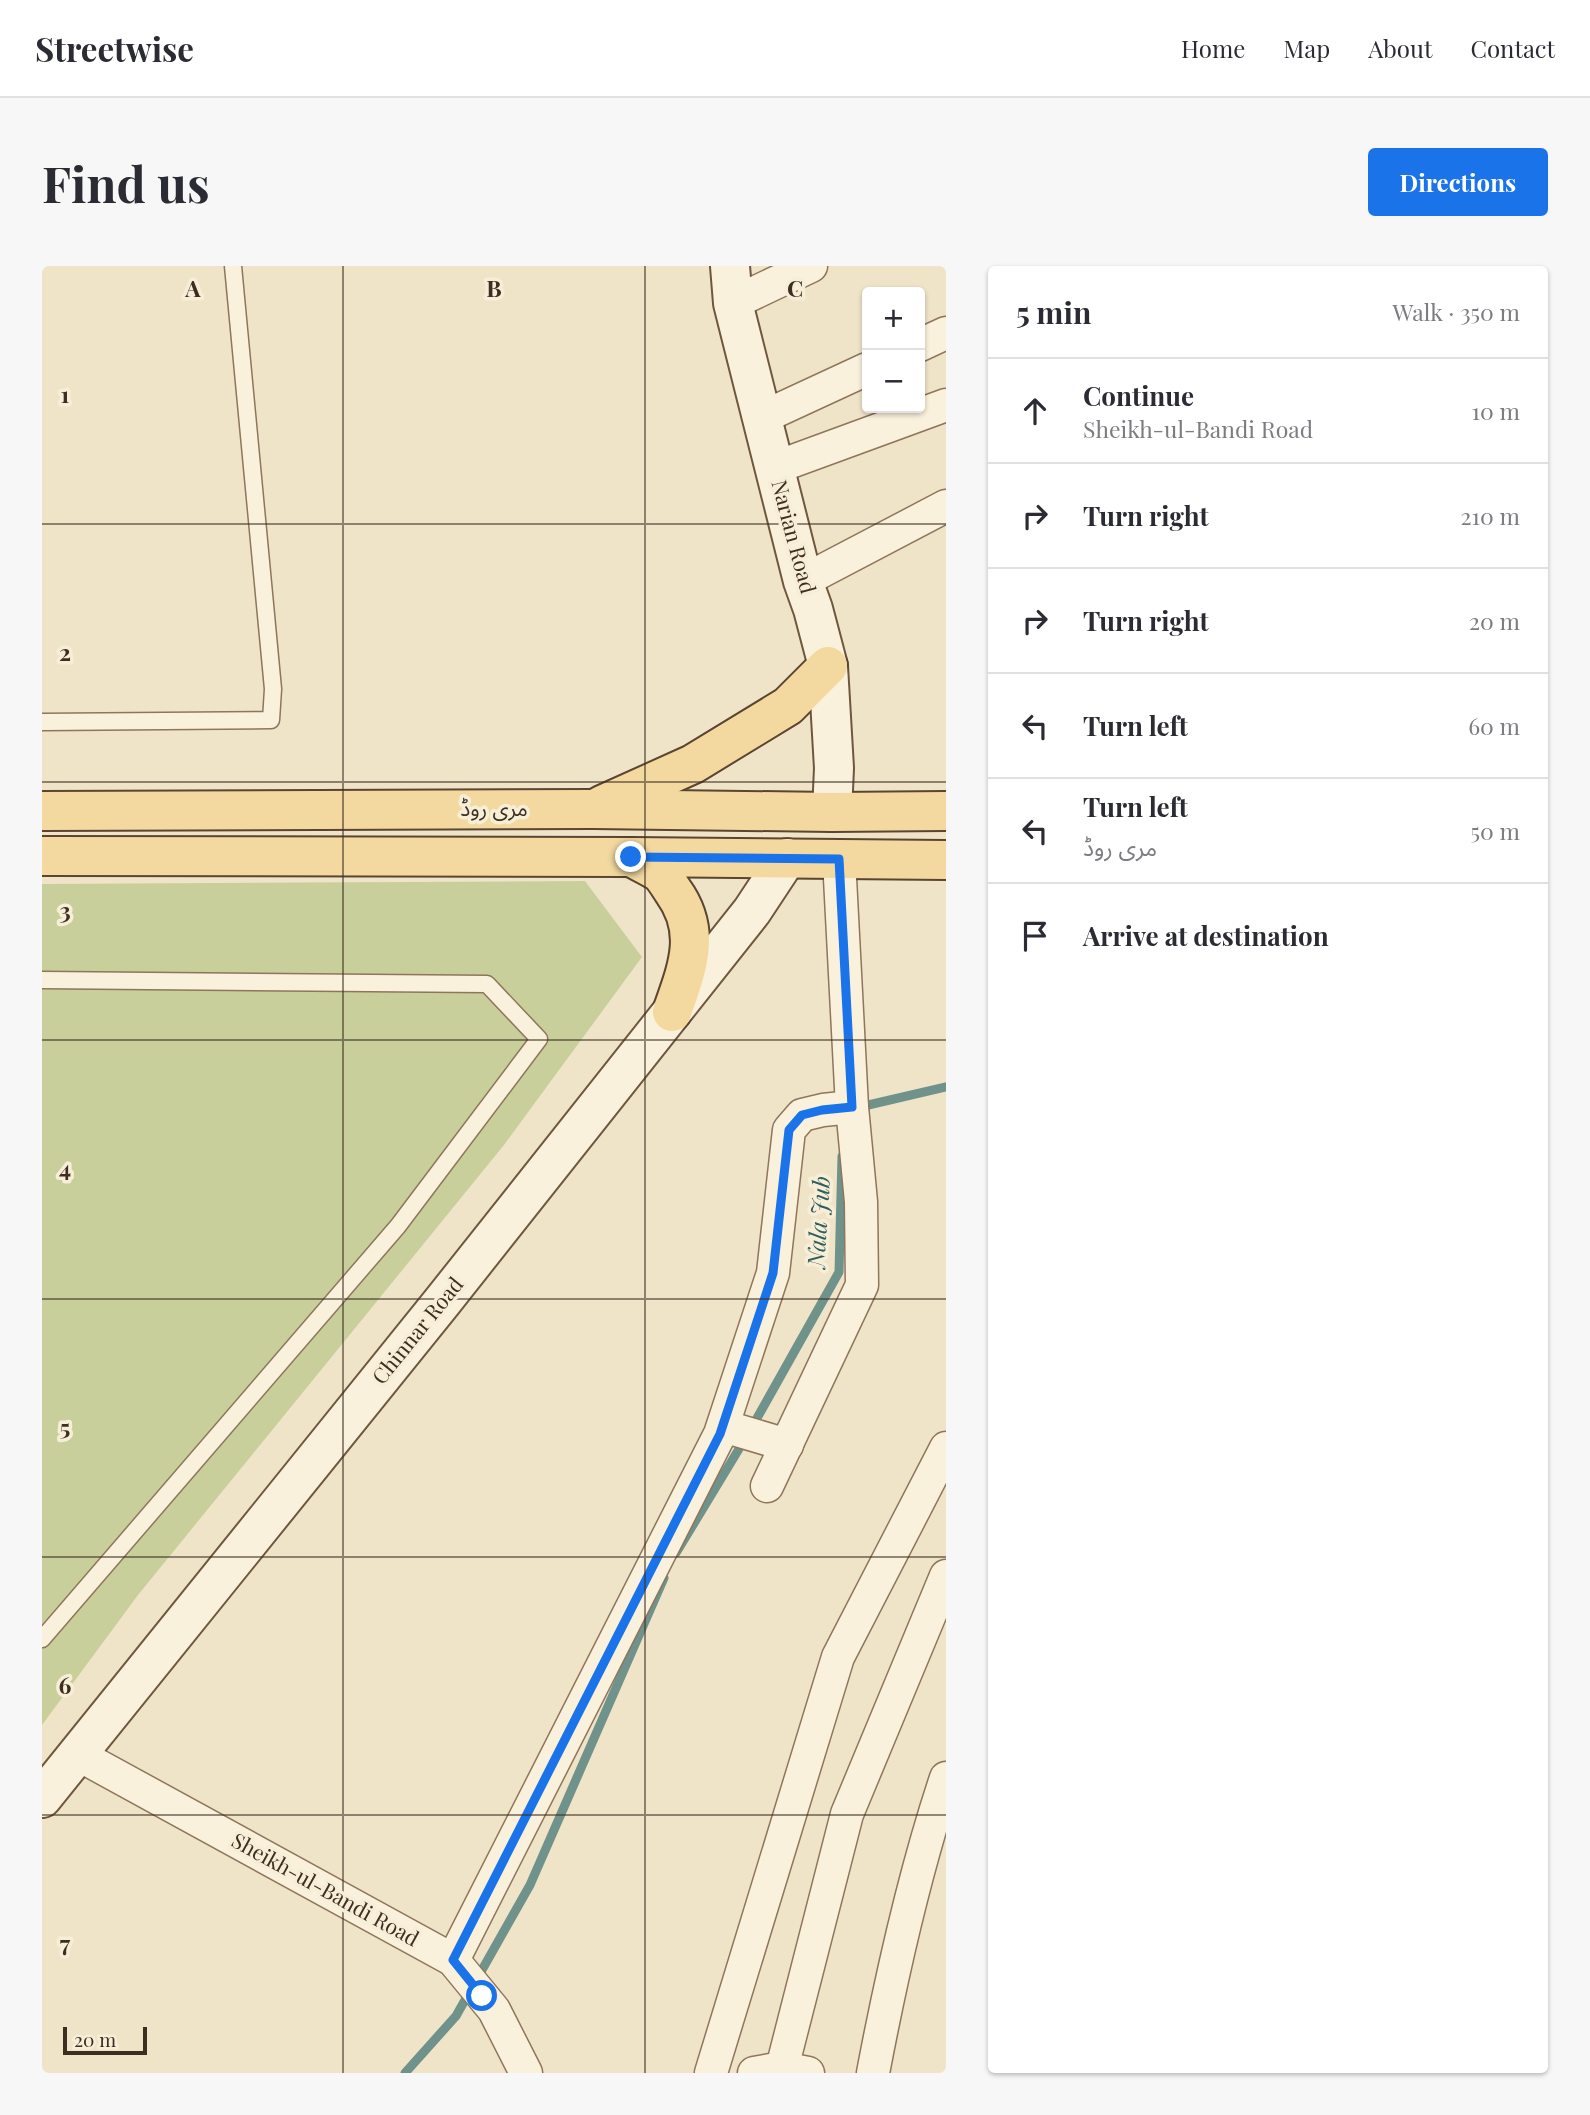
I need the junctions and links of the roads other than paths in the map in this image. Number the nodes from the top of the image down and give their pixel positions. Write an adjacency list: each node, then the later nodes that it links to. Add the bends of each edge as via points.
1 (233, 266): 13 (lane, via 273,689 271,720)
2 (811, 266): 3 (street)
3 (732, 284): 8 (main road, Narian Road)
4 (946, 333): 5 (street)
5 (925, 343)
6 (862, 371): 8 (street)
7 (946, 405): 9 (street)
8 (761, 418): 9 (main road, Narian Road)
9 (774, 468): 11 (main road, Narian Road)
10 (946, 506): 11 (street)
11 (803, 581): 12 (main road, Narian Road)
12 (828, 666): 14 (main road, via 788,706 693,764); 17 (main road, Narian Road)
13 (42, 722)
14 (593, 809): 15 (main road, مری روڈ); 17 (main road, مری روڈ)
15 (42, 811)
16 (946, 811): 17 (main road, مری روڈ)
17 (832, 812)
18 (42, 856): 19 (main road)
19 (631, 857): 20 (main road); 24 (main road, via 661,874 688,923 691,949)
20 (787, 858): 21 (main road); 24 (main road, Chinnar Road, via 752,911)
21 (839, 859): 22 (main road); 25 (street)
22 (946, 860)
23 (42, 980): 30 (lane, via 486,984 539,1039 398,1226)
24 (672, 1012): 31 (main road, Chinnar Road)
25 (852, 1107): 26 (street, via 862,1202 862,1284); 26 (street, via 802,1115 789,1130)
26 (751, 1435): 28 (street); 34 (street)
27 (946, 1448): 37 (street, via 838,1657)
28 (767, 1486)
29 (946, 1576): 35 (street, via 847,1814)
30 (42, 1639)
31 (77, 1754): 33 (main road, Chinnar Road); 34 (street, Sheikh-ul-Bandi Road)
32 (946, 1778): 38 (street, via 890,1981)
33 (42, 1798)
34 (466, 1977): 36 (street, Sheikh-ul-Bandi Road, via 494,2010)
35 (782, 2072)
36 (527, 2073)
37 (711, 2073)
38 (873, 2073)

